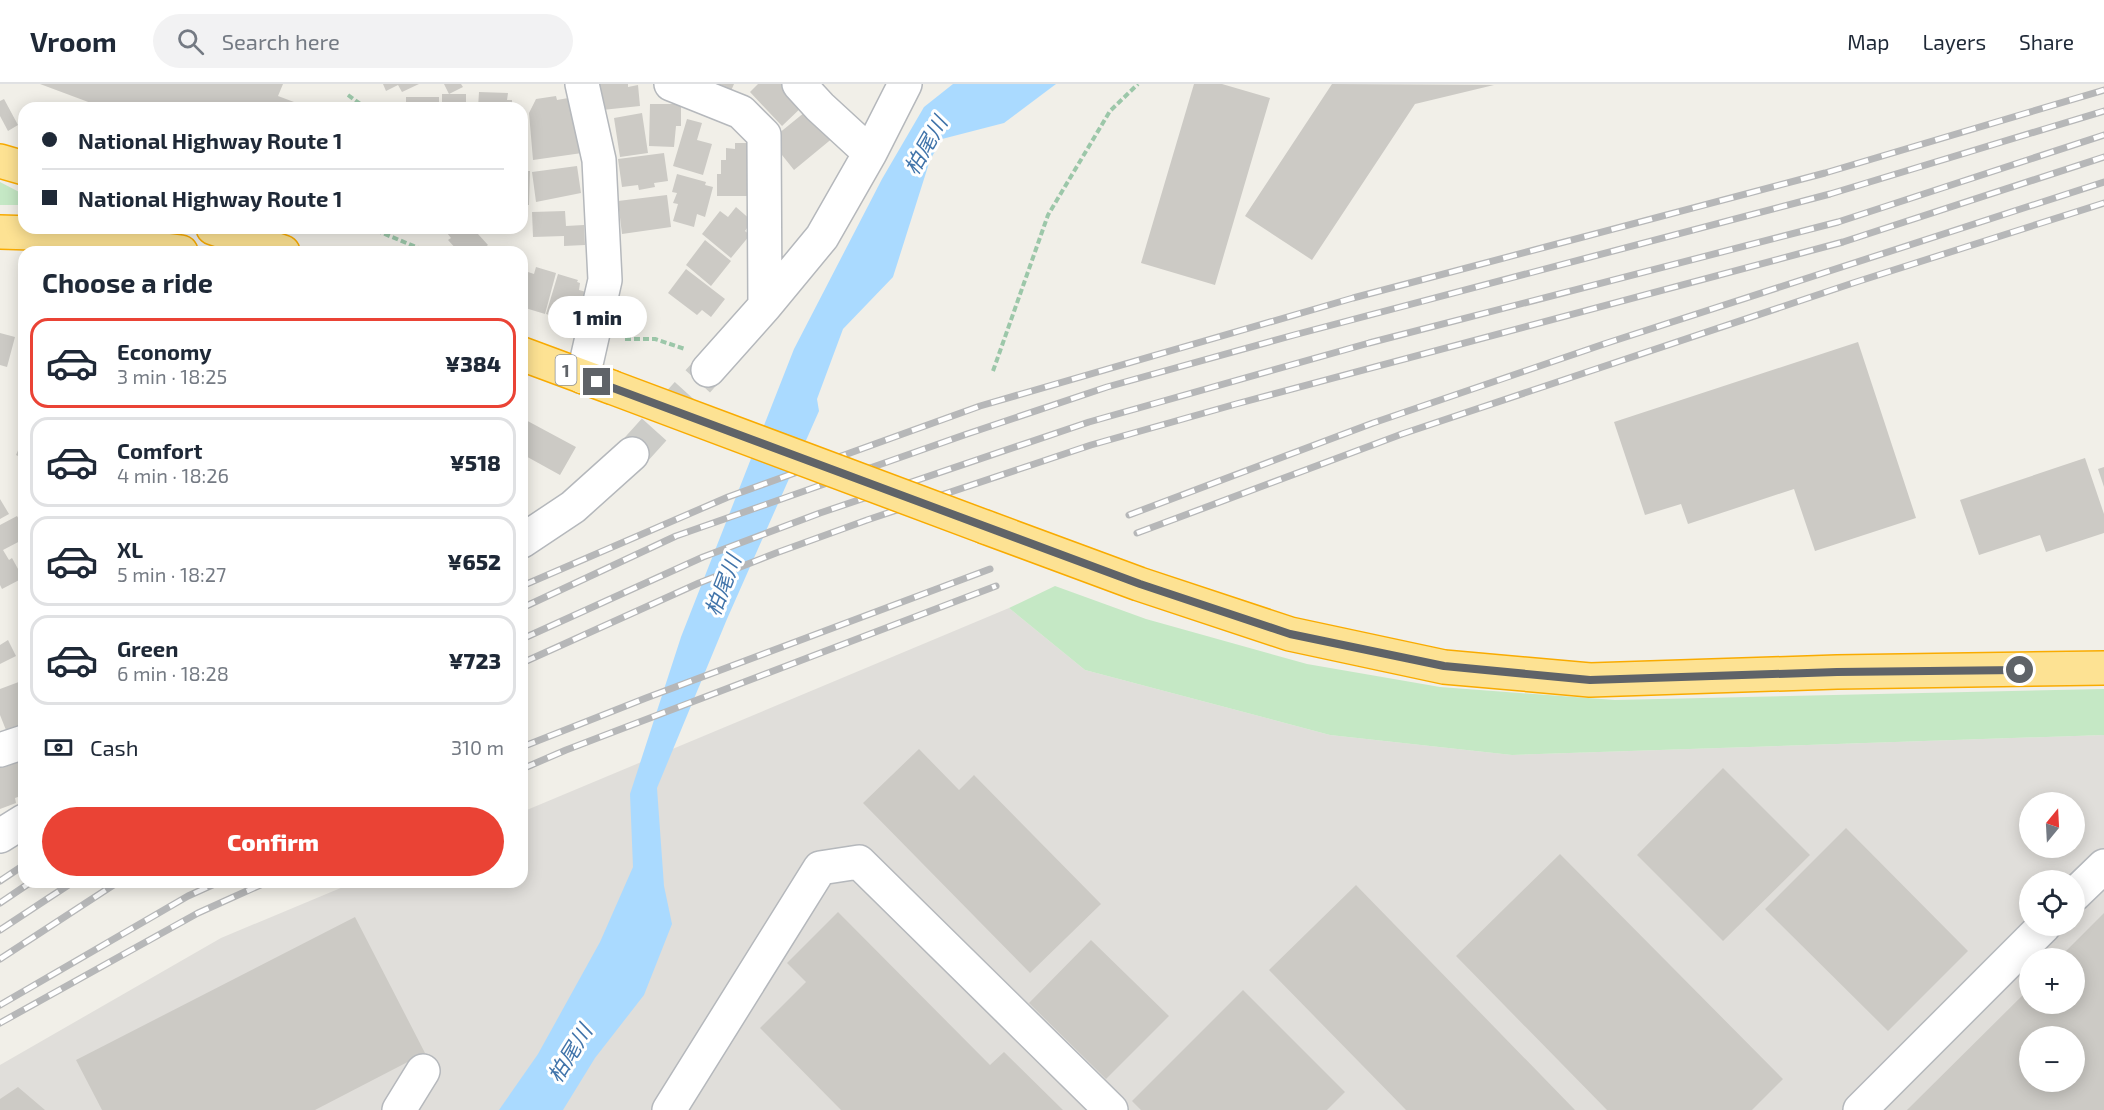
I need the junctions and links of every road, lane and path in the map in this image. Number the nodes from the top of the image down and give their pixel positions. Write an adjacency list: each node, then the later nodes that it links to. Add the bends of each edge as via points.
1 (582, 84): 20 (street, via 599,160 605,280)
2 (670, 84): 19 (street, via 741,112 764,135)
3 (799, 84): 8 (street)
4 (905, 84): 8 (street)
5 (1138, 84): 23 (path, via 1110,111 1048,215)
6 (348, 95): 7 (path)
7 (358, 102)
8 (870, 153): 19 (street, via 822,237)
9 (0, 161): 10 (highway)
10 (18, 166)
11 (18, 231): 12 (highway)
12 (0, 232)
13 (55, 234): 16 (highway)
14 (230, 234): 17 (highway)
15 (385, 234): 18 (path)
16 (139, 246)
17 (266, 246)
18 (414, 246)
19 (765, 306): 22 (street)
20 (592, 339): 22 (path, via 655,339); 24 (street)
21 (528, 356): 24 (highway, 1)
22 (698, 360)
23 (993, 371)
24 (597, 382): 27 (highway, 1, bridge, via 1140,584 1290,634 1444,666 1590,680)
25 (632, 454): 26 (street, via 573,507)
26 (528, 537)
27 (2104, 668)
28 (18, 744): 29 (street)
29 (0, 750)
30 (18, 825): 31 (street)
31 (0, 836)
32 (2104, 866): 33 (street)
33 (2085, 884)
34 (2034, 936): 39 (street)
35 (423, 1071): 36 (street)
36 (399, 1110)
37 (669, 1110): 38 (street, via 820,868 859,862)
38 (1111, 1110)
39 (1860, 1110)

